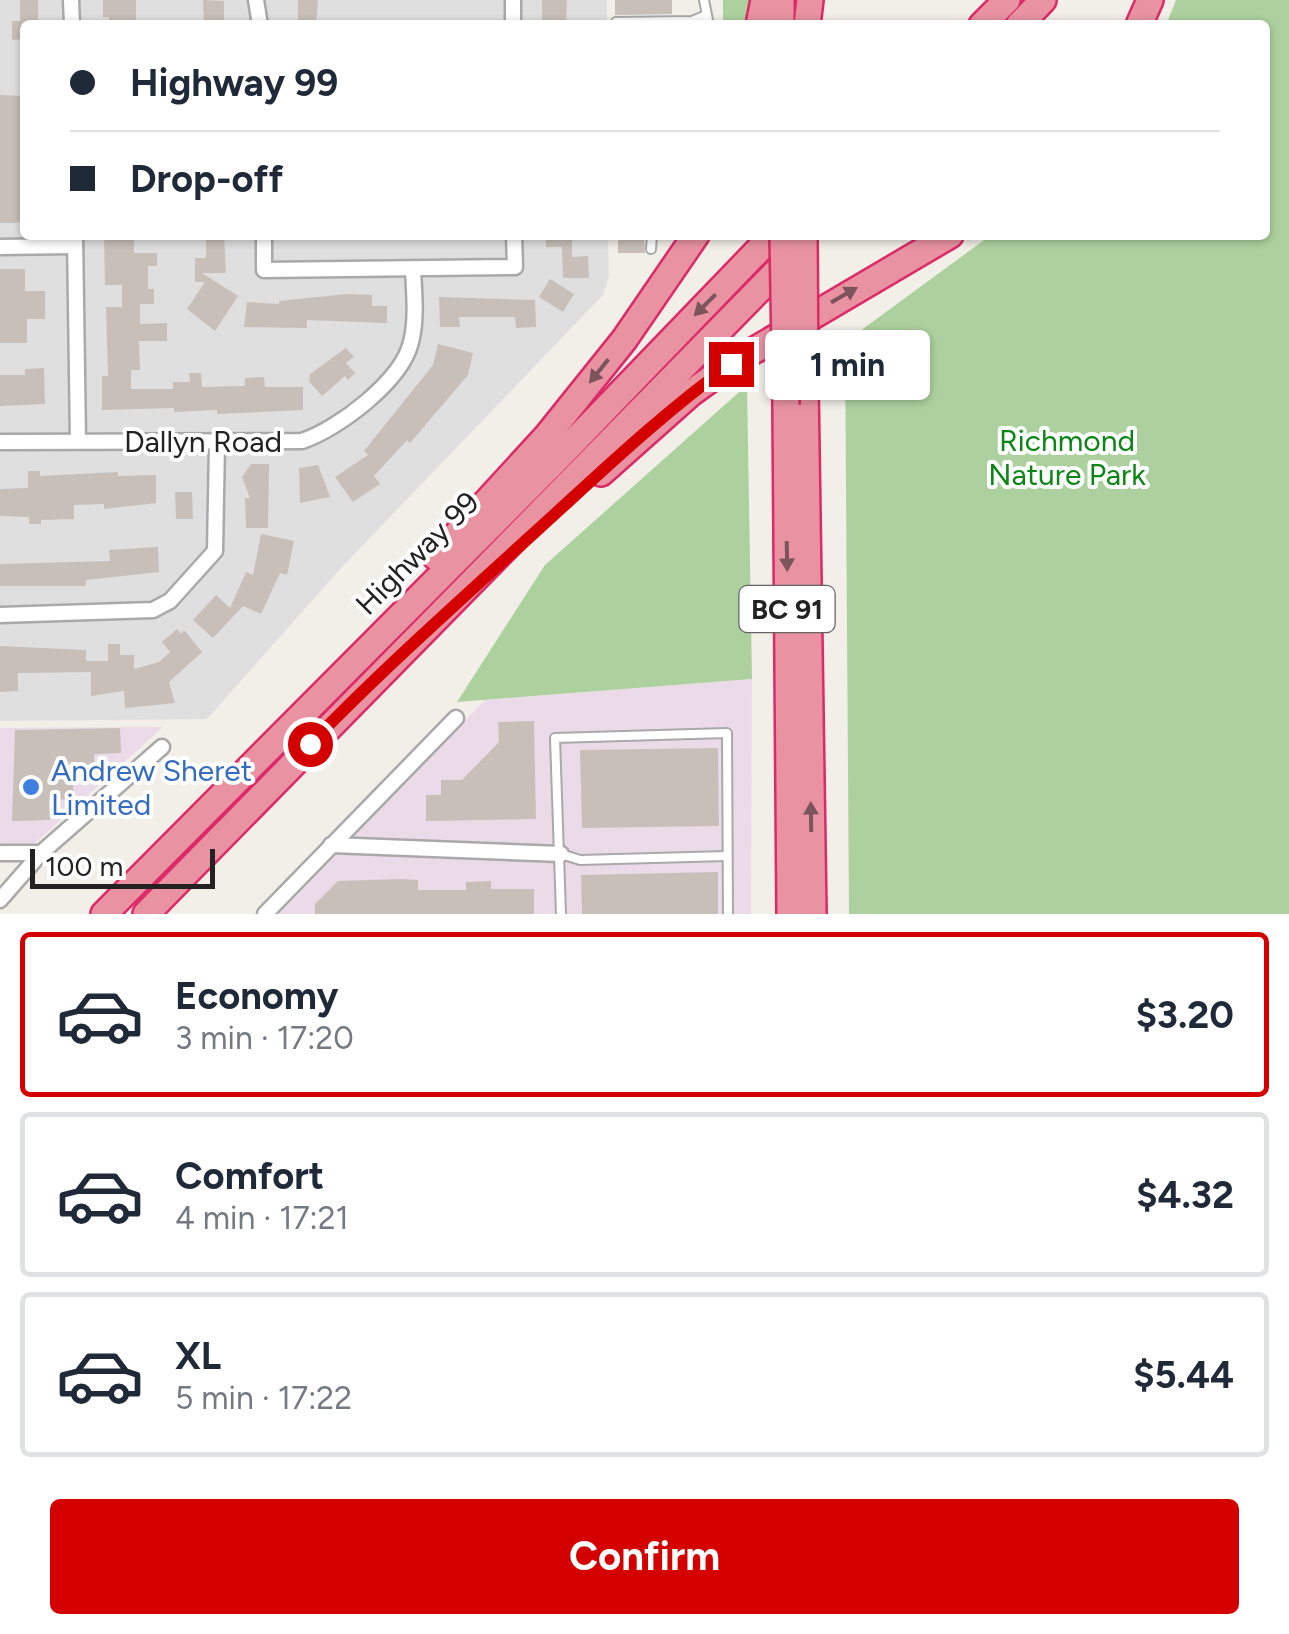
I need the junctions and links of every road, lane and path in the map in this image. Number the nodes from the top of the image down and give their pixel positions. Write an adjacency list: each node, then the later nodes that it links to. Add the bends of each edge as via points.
1 (984, 0): 4 (highway)
2 (1007, 0): 5 (highway)
3 (1044, 0): 6 (highway)
4 (966, 20)
5 (987, 20)
6 (1024, 20)
7 (264, 240): 19 (street, via 264,270)
8 (514, 240): 19 (street, via 514,267)
9 (652, 240): 18 (lane)
10 (693, 240): 27 (highway, one-way to 27, via 547,436)
11 (767, 240): 27 (highway, Highway 99, one-way to 27)
12 (784, 240): 39 (highway, BC 91, one-way to 39, bridge)
13 (804, 240): 40 (highway, BC 91, one-way to 13, bridge)
14 (807, 240): 24 (highway, Highway 99)
15 (941, 240): 24 (highway, one-way to 15, via 691,393)
16 (75, 241): 17 (street); 20 (street)
17 (0, 246)
18 (651, 250)
19 (413, 270): 22 (street, Dallyn Road, via 411,344 347,419 302,441)
20 (78, 441): 21 (street, Dallyn Road); 22 (street, Dallyn Road)
21 (0, 442)
22 (217, 443): 23 (street, via 216,551 170,601 136,614)
23 (0, 615)
24 (364, 688): 35 (highway, Highway 99)
25 (456, 718): 28 (street)
26 (162, 747): 29 (street)
27 (198, 818): 34 (highway, Highway 99)
28 (331, 844): 31 (street); 36 (street)
29 (40, 852): 30 (street); 33 (street)
30 (0, 853)
31 (561, 854): 32 (lane, via 580,860); 32 (lane, via 556,738 727,733); 37 (lane)
32 (727, 856): 38 (lane)
33 (0, 900)
34 (104, 914)
35 (146, 914)
36 (265, 914)
37 (560, 914)
38 (728, 914)
39 (790, 914)
40 (813, 914)

